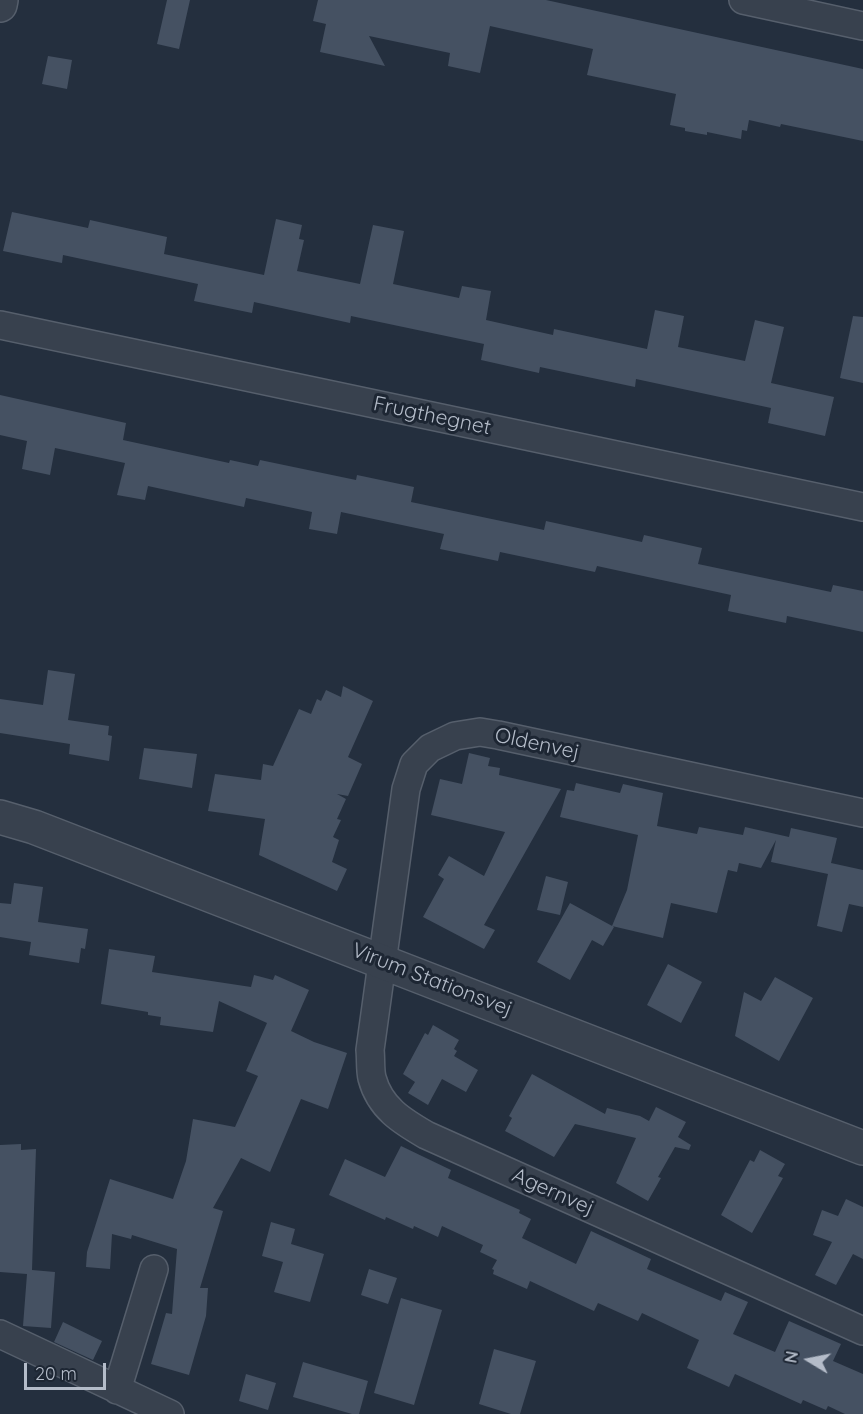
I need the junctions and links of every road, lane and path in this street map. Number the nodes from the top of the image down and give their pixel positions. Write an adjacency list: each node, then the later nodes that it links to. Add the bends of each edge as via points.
1 (1, 0): 3 (street)
2 (743, 0): 4 (street)
3 (0, 5)
4 (863, 26)
5 (0, 325): 6 (street, Frugthegnet)
6 (863, 507)
7 (863, 813): 9 (street, Oldenvej, via 498,735 480,732 455,736 430,748 414,764 406,789)
8 (0, 817): 9 (street, Virum Stationsvej, via 34,826)
9 (382, 960): 10 (street, Virum Stationsvej); 12 (street, Agernvej, via 370,1050 372,1079 387,1108 406,1123)
10 (863, 1148)
11 (154, 1269): 14 (street)
12 (863, 1331)
13 (0, 1334): 14 (street)
14 (117, 1390): 15 (street)
15 (170, 1414)

